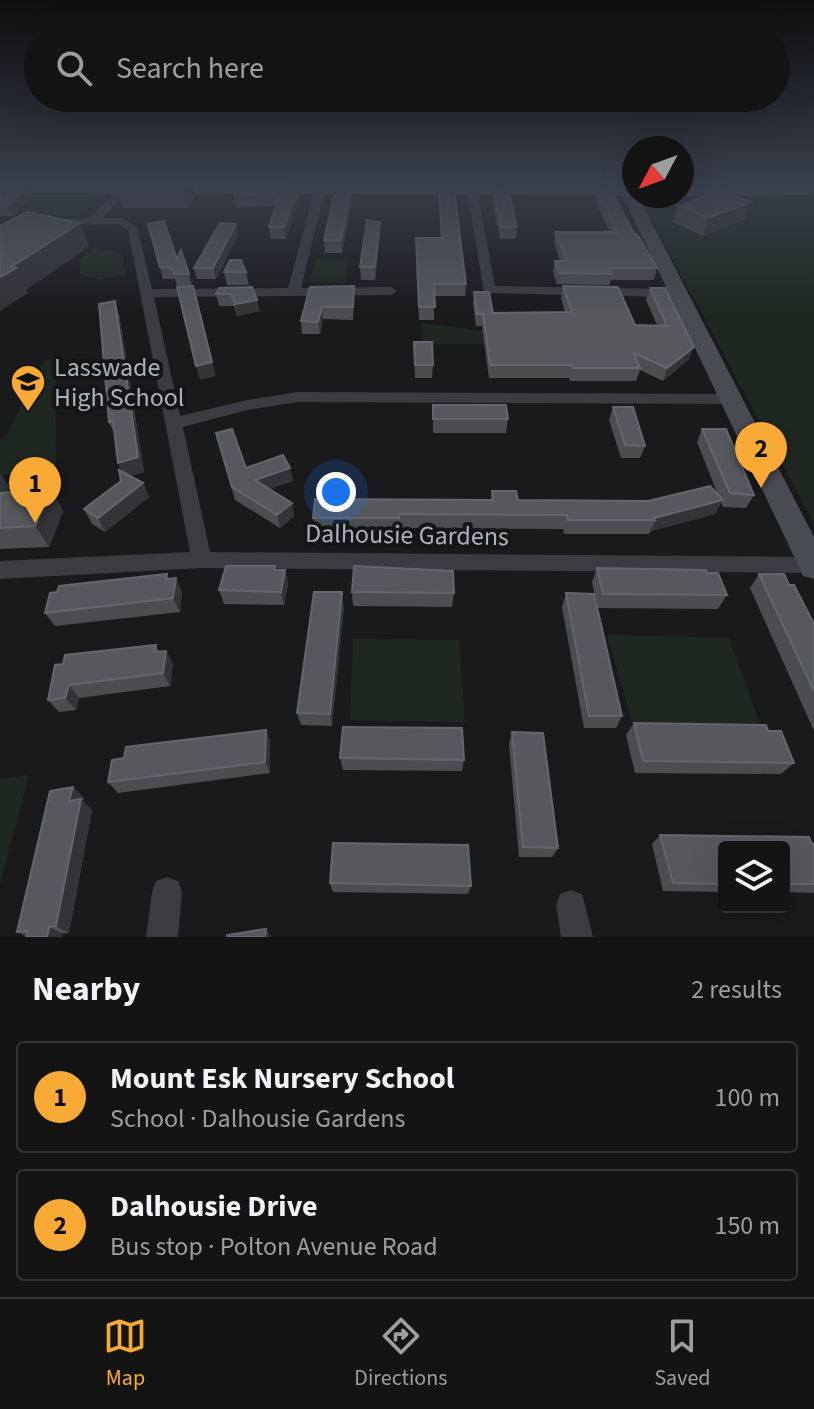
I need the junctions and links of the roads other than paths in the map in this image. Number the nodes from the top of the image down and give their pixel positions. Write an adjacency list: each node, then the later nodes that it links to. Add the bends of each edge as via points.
1 (129, 226): 7 (street)
2 (311, 226): 5 (street)
3 (478, 226): 8 (street, via 489,290)
4 (648, 226): 8 (street)
5 (294, 291): 6 (street); 7 (street)
6 (391, 291)
7 (145, 293): 10 (street)
8 (681, 294): 9 (street)
9 (733, 399): 10 (street, via 298,397); 12 (street)
10 (175, 423): 11 (street)
11 (202, 560): 12 (street, Dalhousie Gardens); 13 (street, Dalhousie Gardens)
12 (814, 566)
13 (0, 570)
14 (167, 892): 16 (street)
15 (571, 905): 17 (street)
16 (162, 937)
17 (577, 937)

